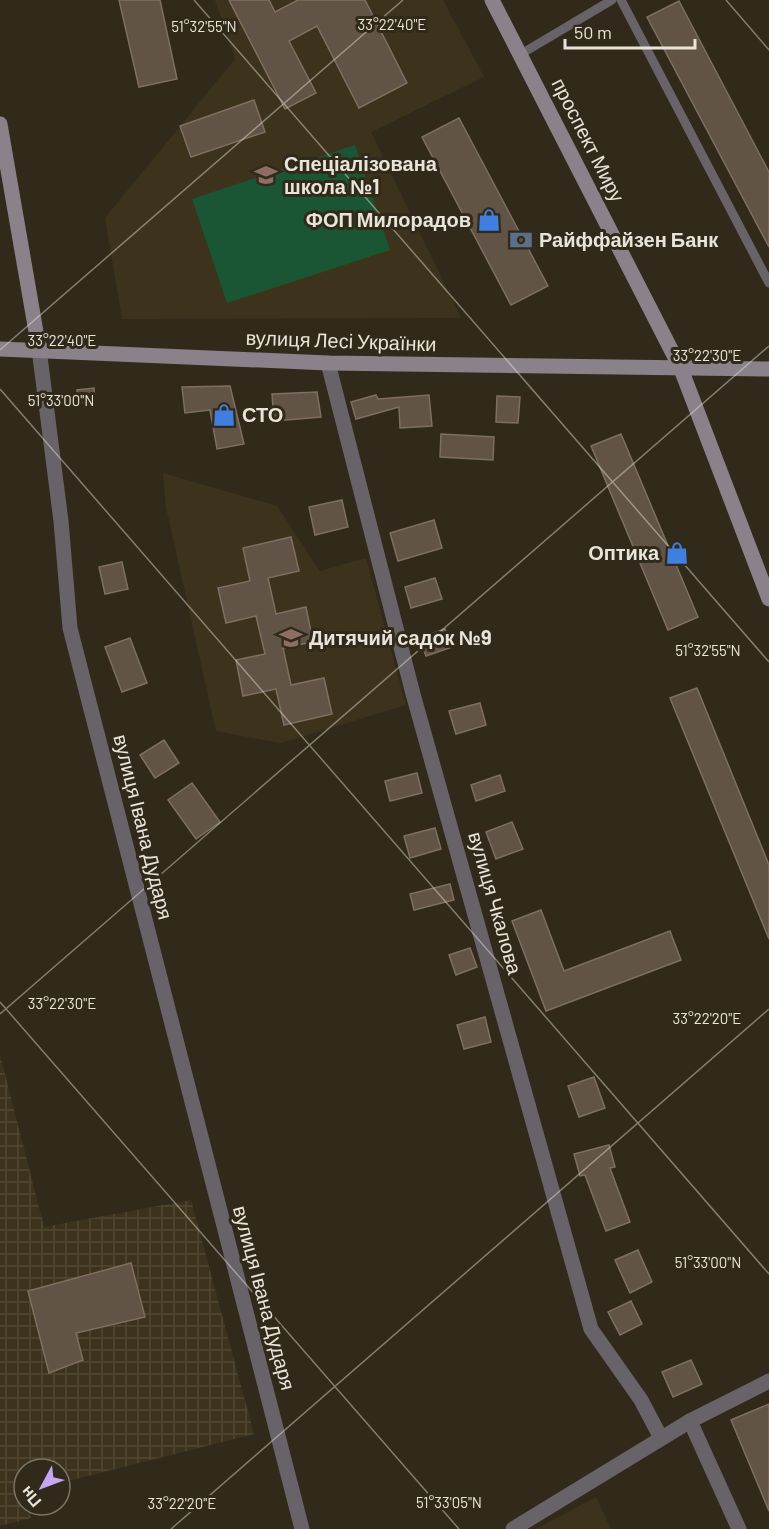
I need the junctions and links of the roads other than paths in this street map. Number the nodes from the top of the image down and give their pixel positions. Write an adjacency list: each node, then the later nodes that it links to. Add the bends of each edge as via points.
1 (492, 0): 4 (street, проспект Миру)
2 (612, 0): 4 (lane)
3 (621, 0): 6 (lane)
4 (521, 54): 10 (street, проспект Миру)
5 (0, 124): 8 (street, вулиця Івана Дударя)
6 (769, 283)
7 (0, 349): 8 (street, вулиця Лесі Українки)
8 (39, 349): 9 (street, вулиця Лесі Українки); 16 (street, вулиця Івана Дударя, via 70,628)
9 (328, 363): 10 (street, вулиця Лесі Українки); 15 (street, вулиця Чкалова, via 413,694 591,1329 641,1400)
10 (681, 369): 11 (street, вулиця Лесі Українки); 12 (street, проспект Миру)
11 (769, 369)
12 (769, 599)
13 (769, 1381): 14 (street)
14 (690, 1421): 15 (street); 18 (street)
15 (661, 1438): 17 (street)
16 (302, 1529)
17 (513, 1529)
18 (739, 1529)

